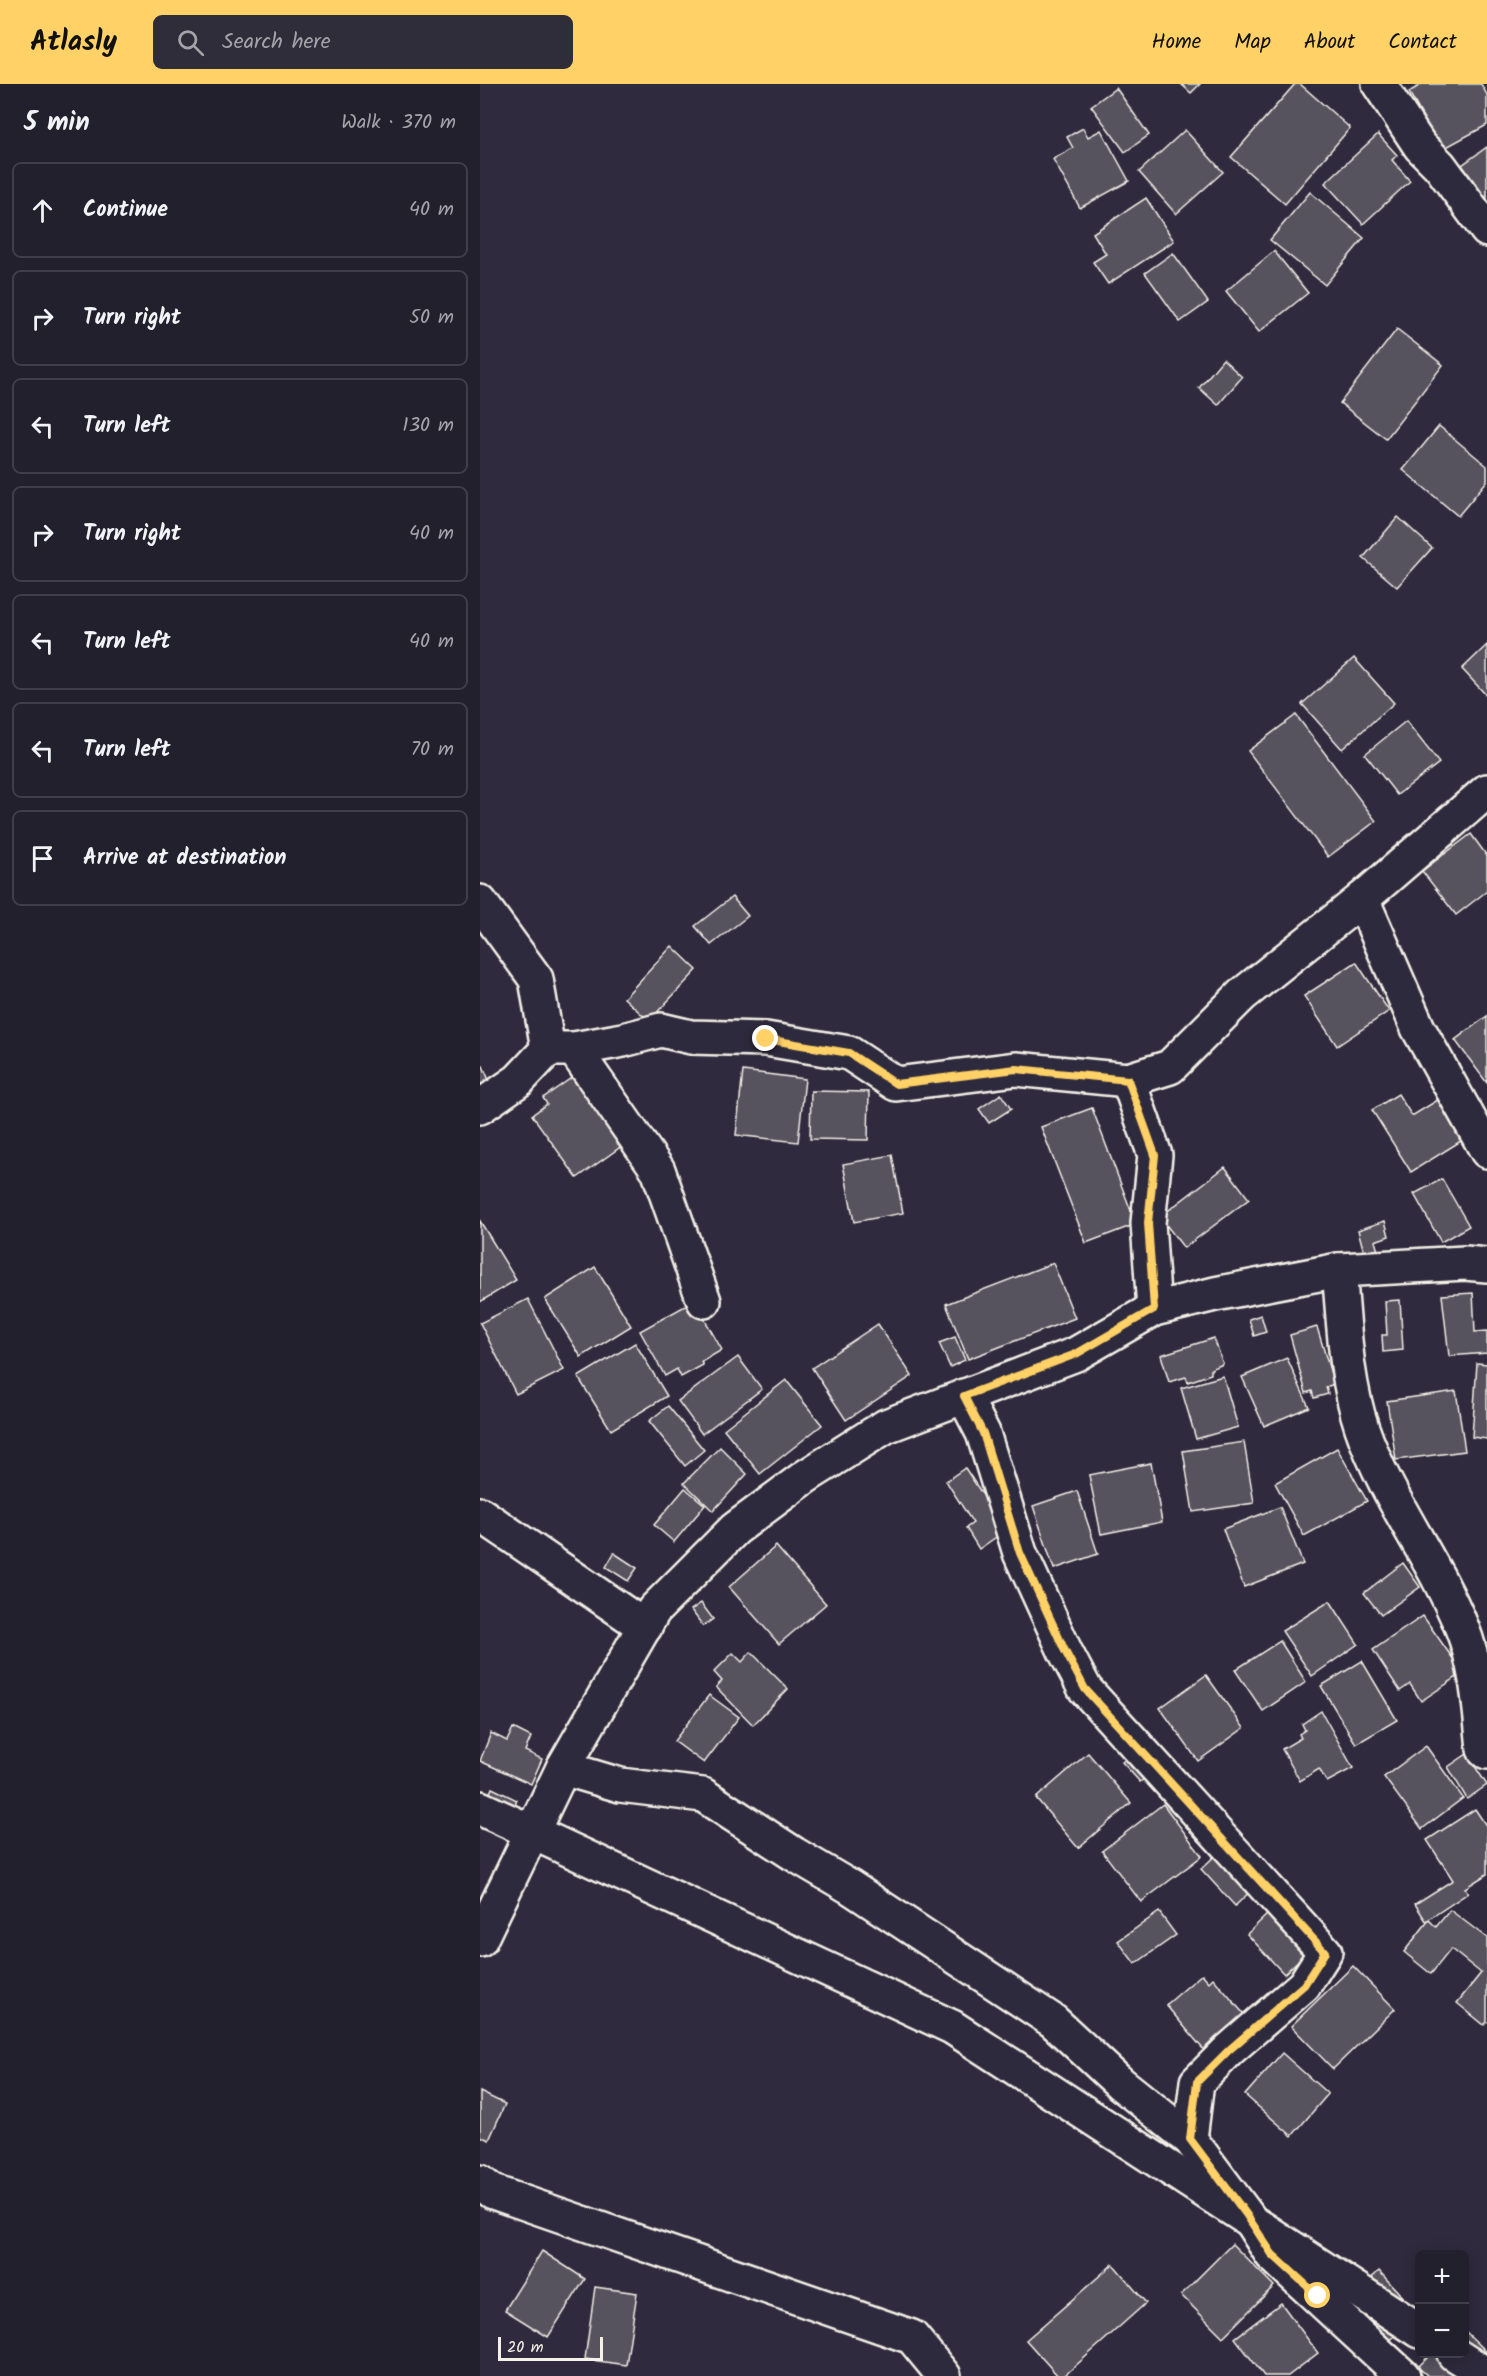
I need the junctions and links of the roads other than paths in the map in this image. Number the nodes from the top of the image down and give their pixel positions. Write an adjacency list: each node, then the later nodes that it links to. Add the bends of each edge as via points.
1 (1379, 84): 2 (main road, via 1420,146 1440,166)
2 (1487, 230)
3 (1487, 791): 4 (main road)
4 (1362, 899): 7 (main road, via 1242,995 1170,1067); 9 (main road, via 1418,1028)
5 (480, 902): 6 (main road, via 536,979)
6 (561, 1049): 7 (main road, via 661,1030 691,1036 766,1039 849,1053 896,1084 1016,1069); 8 (main road); 12 (main road, via 658,1170)
7 (1128, 1080): 13 (main road, via 1155,1155 1148,1223)
8 (480, 1107)
9 (1487, 1151)
10 (1487, 1265): 11 (main road)
11 (1339, 1270): 13 (main road); 17 (main road, via 1350,1379 1362,1428 1462,1629 1479,1696)
12 (704, 1301)
13 (1154, 1309): 14 (main road, via 1076,1354)
14 (964, 1396): 16 (main road, via 886,1426 805,1477 735,1529 654,1610); 21 (main road, via 983,1433 1020,1553 1085,1689 1325,1952 1304,1985 1197,2082)
15 (480, 1514): 16 (main road)
16 (645, 1627): 18 (main road)
17 (1487, 1752)
18 (563, 1768): 20 (main road); 21 (main road, via 620,1785 703,1795 1053,2021 1120,2083)
19 (480, 1808): 23 (main road, via 952,2027)
20 (480, 1940)
21 (1190, 2139): 27 (main road, via 1272,2254)
22 (480, 2182): 26 (main road, via 493,2192 912,2337)
23 (1415, 2328)
24 (1460, 2358): 25 (main road)
25 (1487, 2375)
26 (944, 2376)
27 (1403, 2376)

